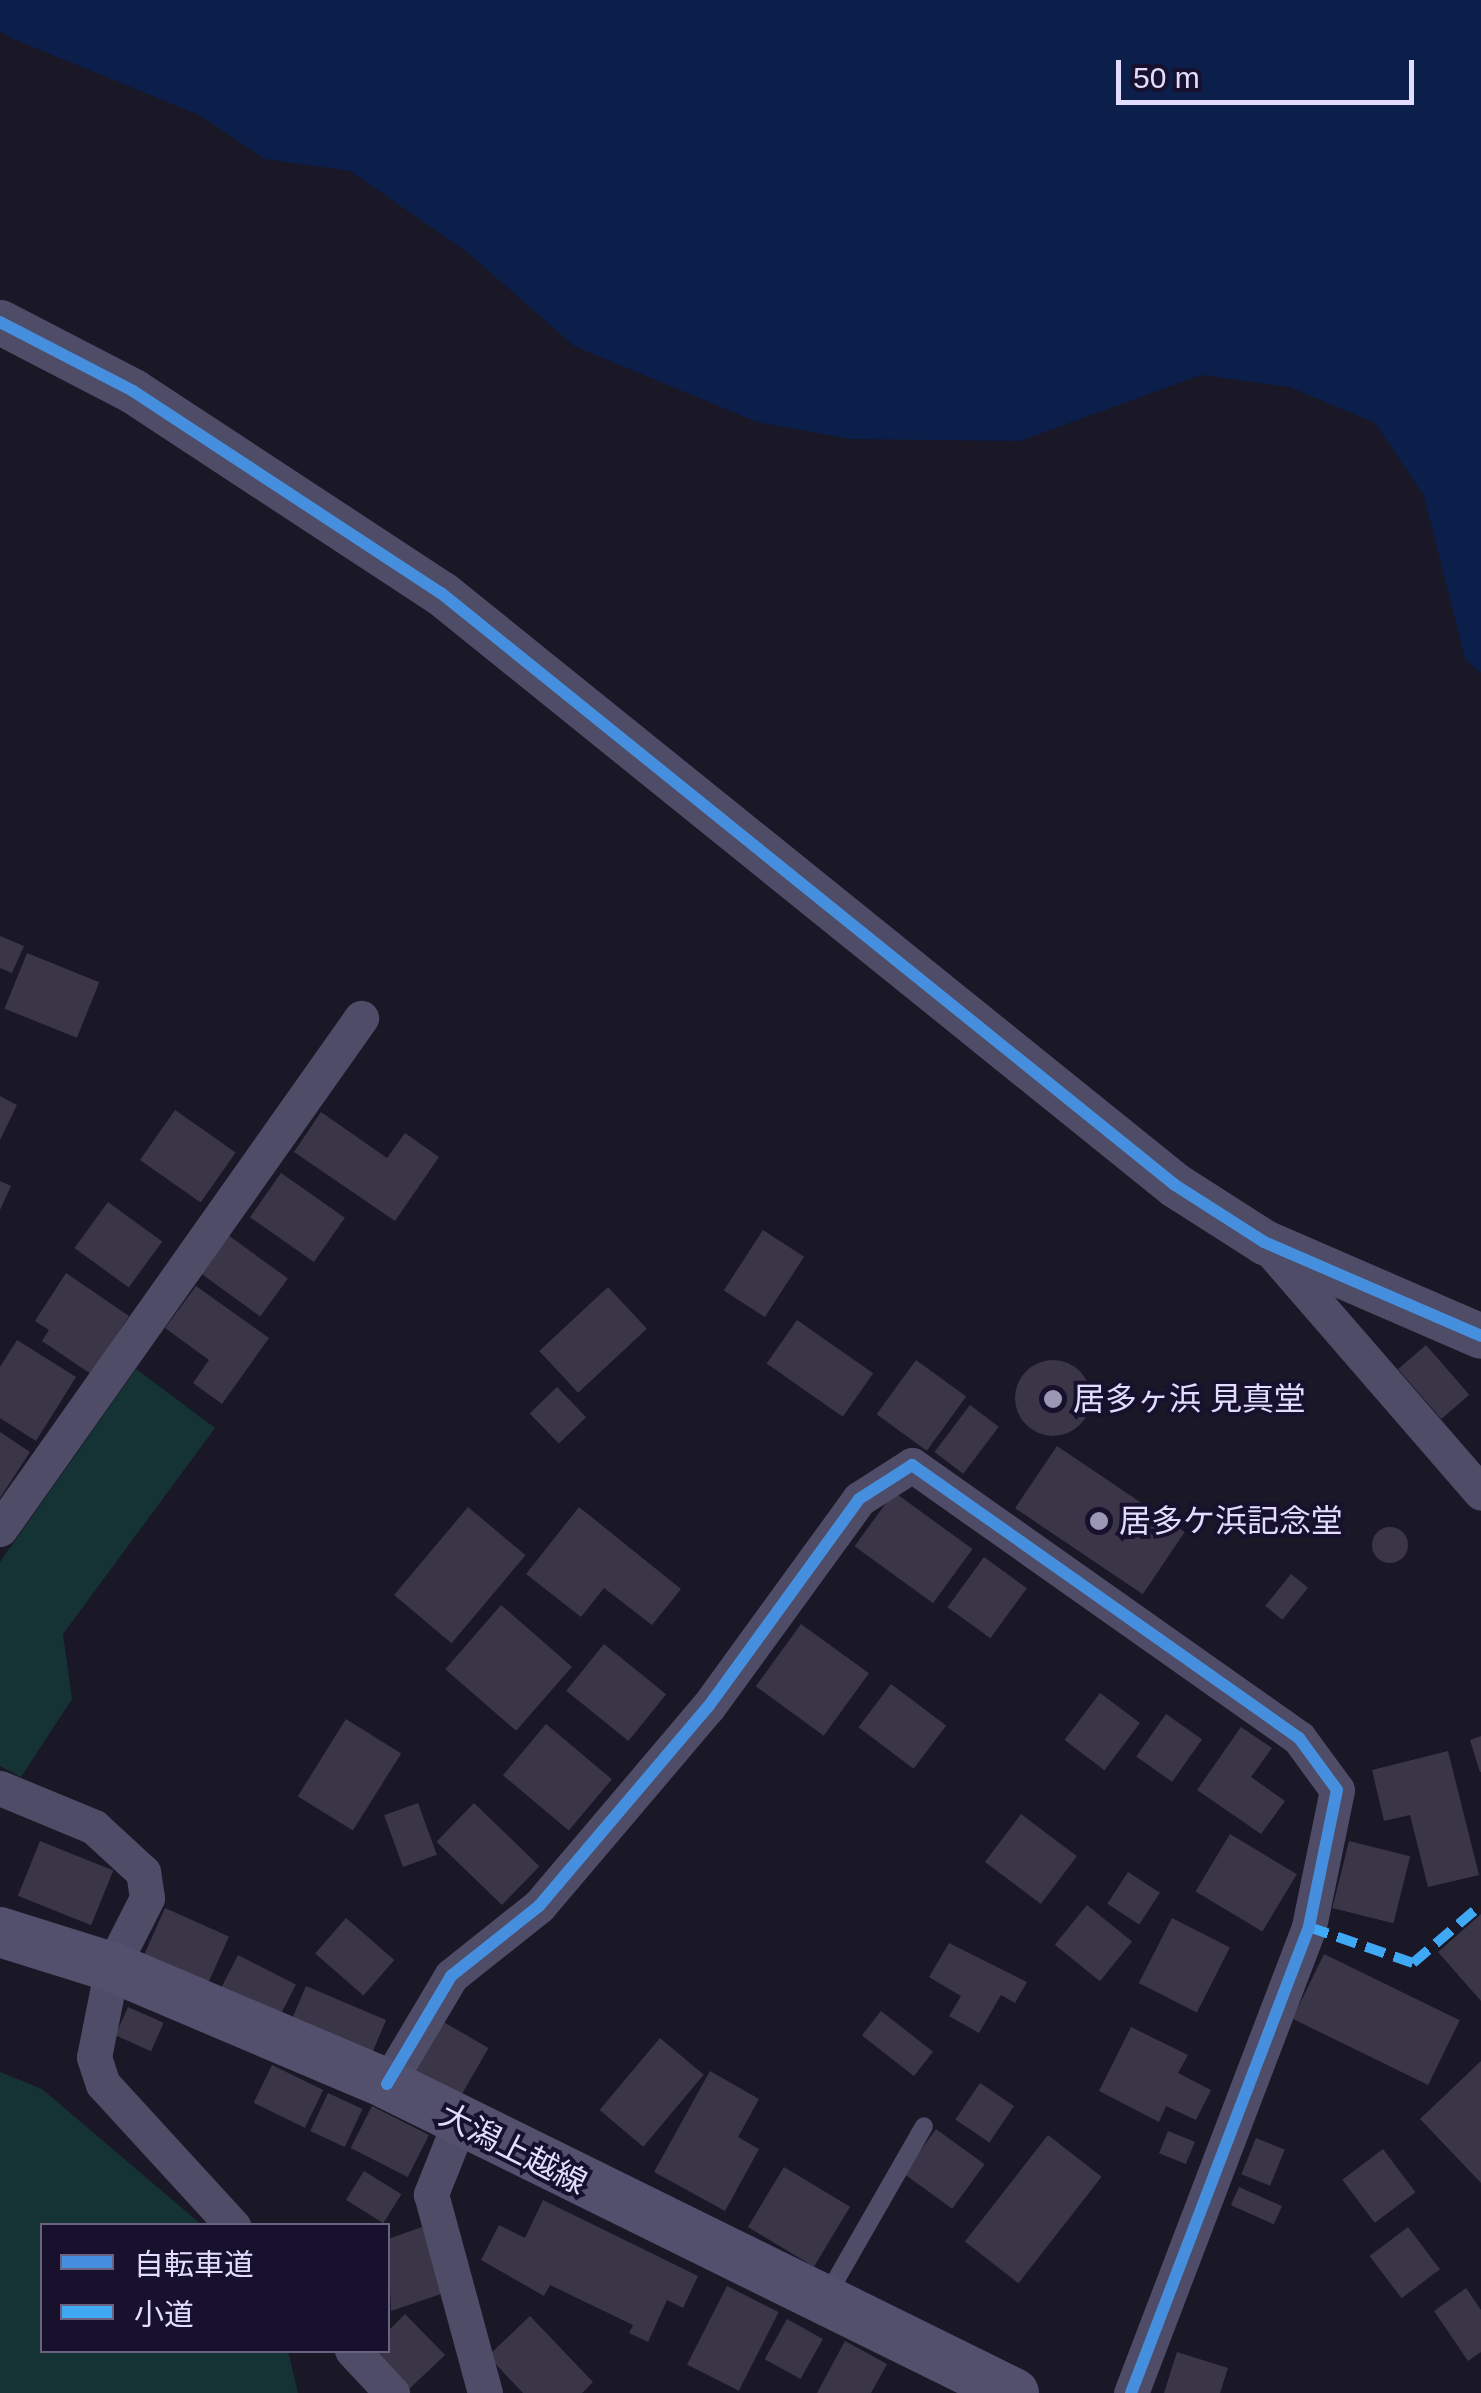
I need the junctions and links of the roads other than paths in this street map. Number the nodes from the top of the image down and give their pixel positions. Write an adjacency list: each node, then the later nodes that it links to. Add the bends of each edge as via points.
1 (0, 322): 3 (street, via 134,391 441,594 1028,1076)
2 (360, 1018): 6 (street)
3 (1264, 1242): 4 (street); 5 (street)
4 (1481, 1336)
5 (1481, 1493)
6 (0, 1529)
7 (0, 1788): 9 (street, via 94,1827 143,1872 147,1898)
8 (0, 1932): 9 (main road, 大潟上越線)
9 (112, 1967): 10 (main road, 大潟上越線); 13 (street, via 94,2056 103,2084)
10 (387, 2084): 11 (main road, 大潟上越線); 19 (street, via 451,1976 539,1906 708,1707 859,1499 912,1465 1300,1738 1337,1790 1297,1964)
11 (460, 2121): 14 (main road, 大潟上越線); 17 (street, via 431,2194)
12 (924, 2126): 14 (lane)
13 (230, 2223)
14 (825, 2300): 18 (main road, 大潟上越線)
15 (355, 2353): 16 (street)
16 (392, 2393)
17 (485, 2393)
18 (1014, 2393)
19 (1131, 2393)

